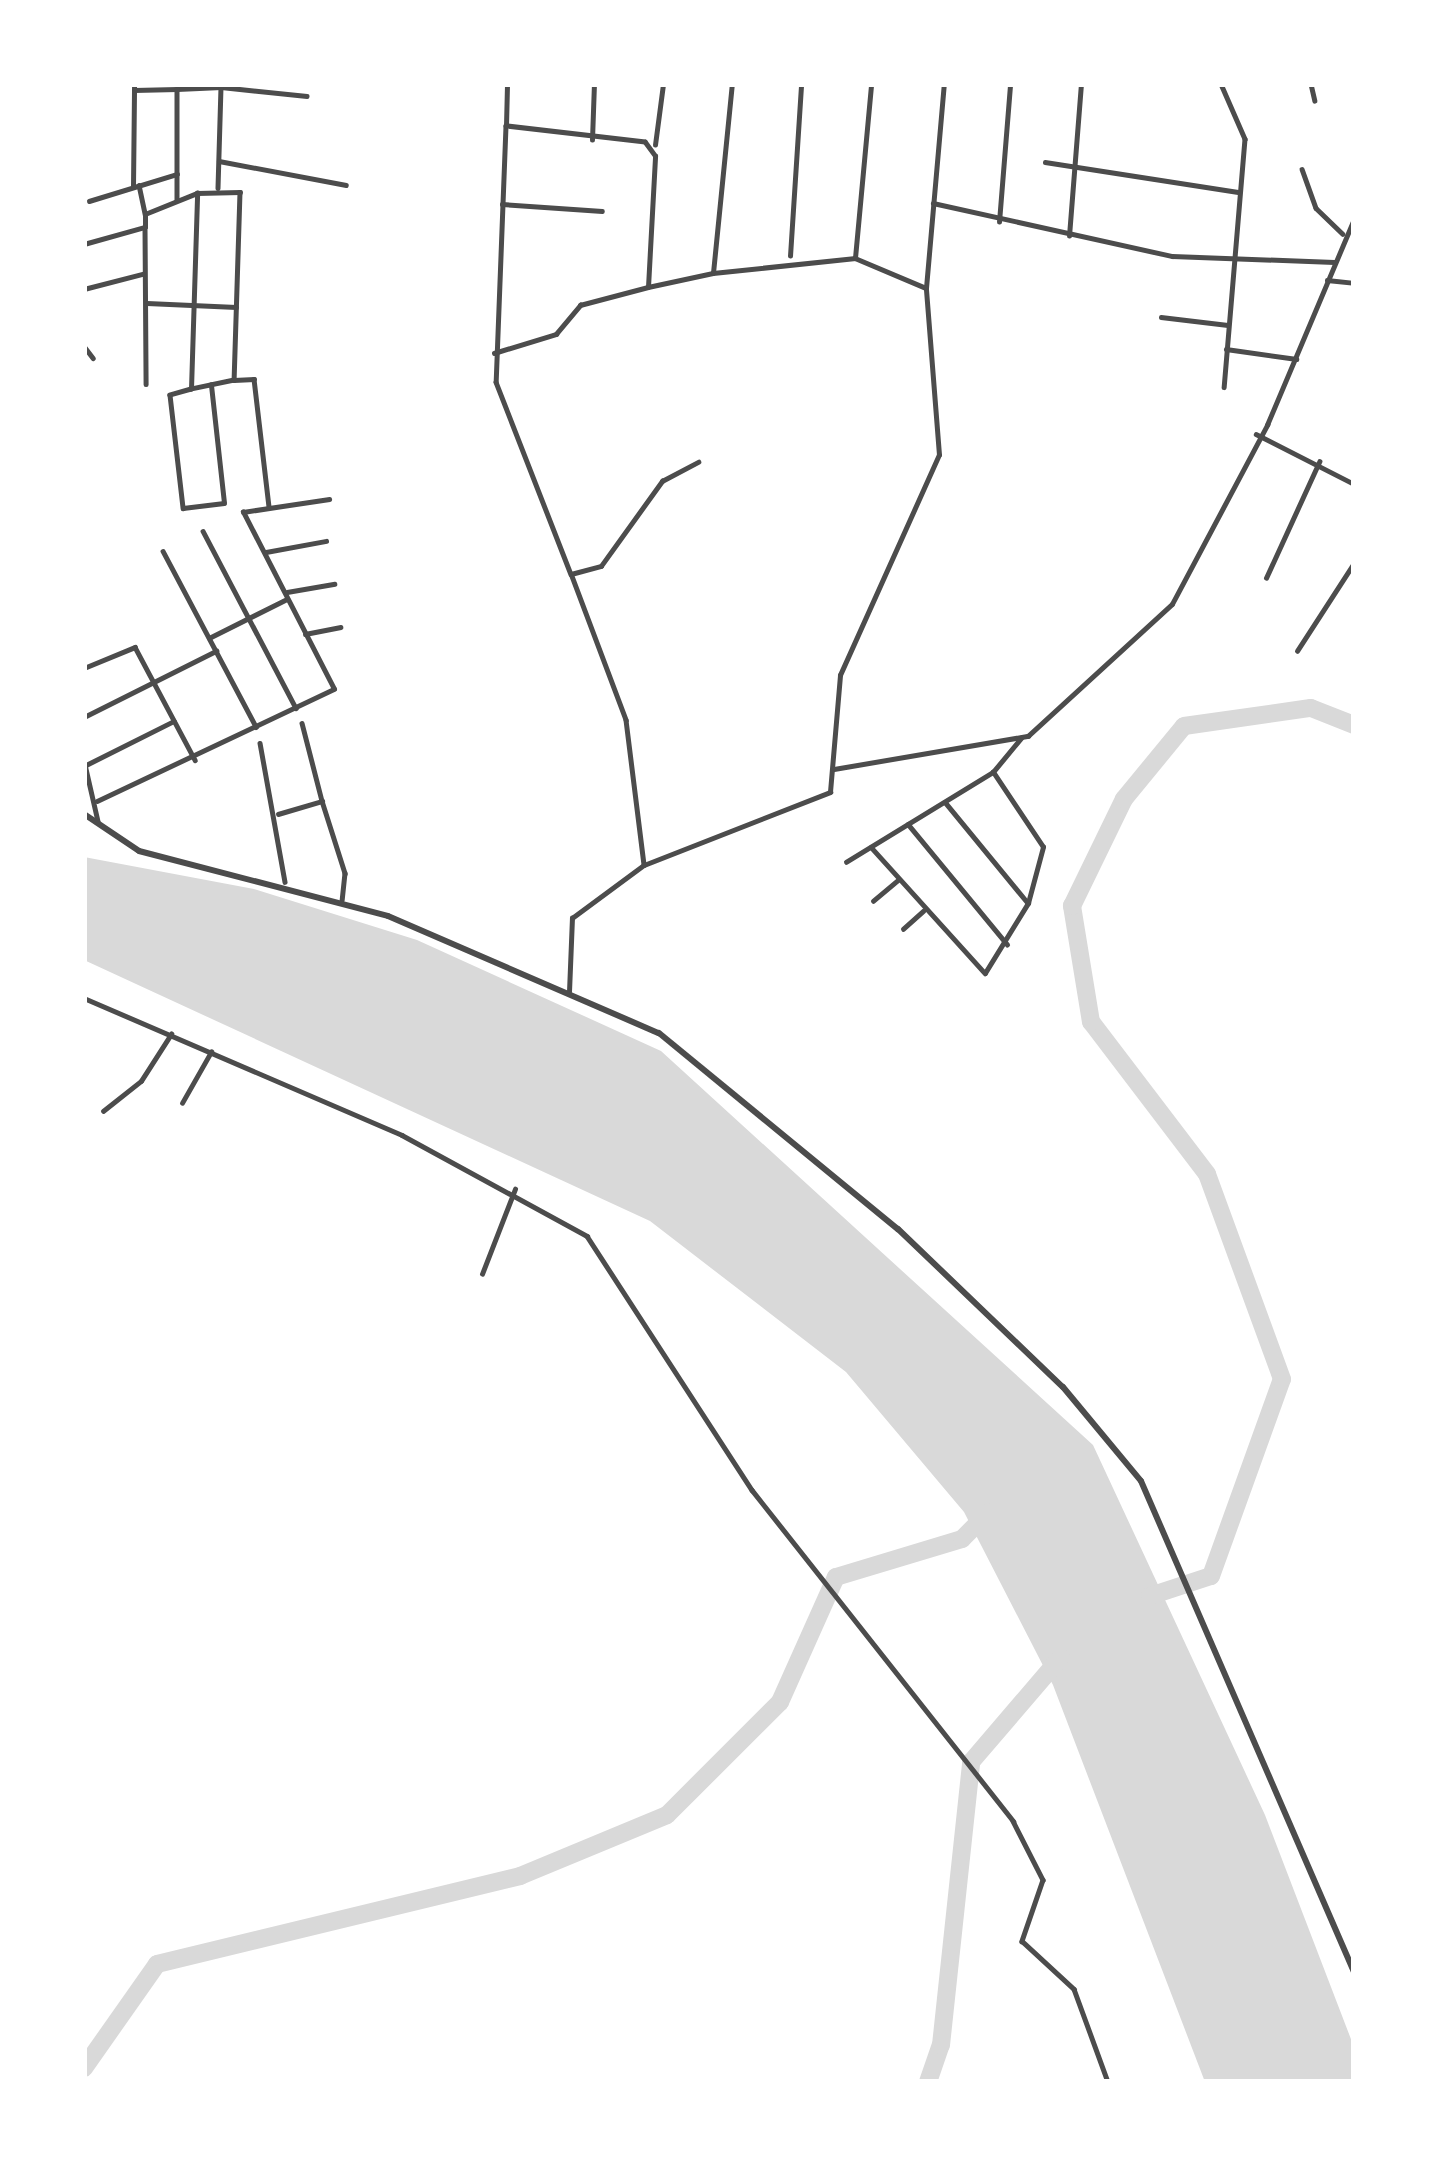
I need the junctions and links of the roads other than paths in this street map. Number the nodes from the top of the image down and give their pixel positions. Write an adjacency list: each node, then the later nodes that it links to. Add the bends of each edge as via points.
1 (507, 84): 18 (street)
2 (594, 84): 19 (street)
3 (663, 84): 20 (street)
4 (732, 84): 47 (street)
5 (801, 84): 43 (street)
6 (871, 84): 44 (street)
7 (944, 84): 33 (street)
8 (998, 84): 12 (street)
9 (1082, 84): 23 (street)
10 (1221, 84): 29 (street, via 1244,129)
11 (1312, 84): 17 (street)
12 (1010, 86): 38 (street)
13 (134, 87): 15 (street); 27 (street)
14 (221, 87): 15 (street); 16 (street); 21 (street)
15 (177, 88): 25 (street)
16 (307, 95)
17 (1315, 101)
18 (506, 126): 19 (street); 34 (street)
19 (592, 140): 20 (street)
20 (656, 145): 51 (street)
21 (219, 160): 26 (street); 28 (street)
22 (1046, 162): 23 (street)
23 (1074, 163): 29 (street); 41 (street)
24 (1302, 169): 40 (street, via 1316,208)
25 (177, 174): 27 (street); 31 (street)
26 (346, 185)
27 (136, 186): 32 (street); 36 (street)
28 (218, 188): 30 (street); 56 (street, via 240,192)
29 (1238, 192): 46 (street)
30 (197, 193): 31 (street); 55 (street)
31 (177, 200): 36 (street)
32 (89, 201)
33 (931, 203): 38 (street); 52 (street)
34 (502, 204): 35 (street); 61 (street)
35 (602, 211)
36 (145, 214): 39 (street)
37 (1354, 219): 40 (street)
38 (999, 222): 41 (street)
39 (145, 227): 42 (street); 48 (street)
40 (1343, 234): 45 (street)
41 (1069, 236): 46 (street)
42 (84, 244)
43 (790, 256): 44 (street); 47 (street)
44 (855, 258): 52 (street)
45 (1334, 262): 46 (street); 49 (street)
46 (1236, 266): 58 (street)
47 (713, 272): 51 (street)
48 (144, 273): 53 (street); 54 (street)
49 (1327, 280): 50 (street); 63 (street)
50 (1354, 283)
51 (648, 286): 61 (street, via 580,304 552,336)
52 (926, 288): 101 (street, via 939,454 841,676)
53 (84, 289)
54 (147, 302): 55 (street); 65 (street)
55 (191, 304): 56 (street); 68 (street)
56 (236, 307): 64 (street)
57 (1161, 317): 58 (street)
58 (1228, 325): 60 (street)
59 (84, 346): 62 (street)
60 (1226, 350): 63 (street); 67 (street)
61 (493, 353): 80 (street, via 511,440)
62 (93, 358)
63 (1296, 359): 69 (street)
64 (234, 380): 66 (street); 74 (street, via 254,379)
65 (146, 384)
66 (211, 385): 68 (street); 68 (street, via 224,503 183,508 170,395)
67 (1224, 387)
68 (191, 389)
69 (1256, 434): 71 (street); 97 (street, via 1172,604)
70 (698, 462): 80 (street, via 662,481 601,566)
71 (1318, 462): 72 (street); 81 (street)
72 (1354, 484)
73 (329, 499): 74 (street)
74 (268, 507): 78 (street, via 243,512)
75 (203, 531): 84 (street)
76 (326, 541): 78 (street)
77 (163, 551): 87 (street)
78 (264, 553): 83 (street)
79 (1354, 563): 89 (street)
80 (572, 574): 112 (street, via 626,720)
81 (1266, 578)
82 (334, 584): 83 (street)
83 (285, 596): 84 (street); 86 (street)
84 (248, 618): 87 (street); 92 (street)
85 (340, 627): 86 (street)
86 (305, 634): 92 (street, via 334,689)
87 (209, 638): 88 (street)
88 (216, 651): 91 (street); 96 (street)
89 (1297, 651)
90 (84, 668): 91 (street, via 132,645)
91 (154, 681): 93 (street); 94 (street)
92 (296, 708): 96 (street)
93 (84, 717)
94 (174, 722): 99 (street); 100 (street)
95 (302, 723): 104 (street)
96 (256, 727): 99 (street)
97 (1021, 738): 101 (street); 102 (street)
98 (260, 743): 107 (street)
99 (195, 760): 103 (street)
100 (85, 763): 103 (street)
101 (834, 769): 112 (street, via 830,793 810,808)
102 (993, 772): 105 (street); 117 (street, via 1042,847)
103 (97, 801): 109 (street)
104 (322, 801): 107 (street); 115 (street, via 345,873)
105 (945, 802): 108 (street); 117 (street)
106 (84, 814): 109 (street)
107 (278, 814): 114 (street)
108 (908, 824): 110 (street); 120 (street)
109 (98, 827): 114 (street, via 139,850)
110 (871, 847): 111 (street); 113 (street)
111 (845, 862)
112 (644, 865): 121 (street, via 567,922)
113 (898, 880): 116 (street); 118 (street)
114 (285, 882): 115 (street)
115 (342, 900): 121 (street)
116 (872, 901)
117 (1028, 903): 120 (street)
118 (923, 911): 119 (street); 120 (street, via 979,973)
119 (903, 929)
120 (1007, 944)
121 (569, 992): 129 (street, via 701,1059 930,1258 1105,1431 1181,1568)
122 (84, 998): 123 (street)
123 (171, 1034): 124 (street); 126 (street, via 141,1081)
124 (211, 1052): 125 (street); 127 (street)
125 (182, 1103)
126 (103, 1112)
127 (515, 1190): 128 (street); 130 (street, via 587,1236 825,1582 988,1791 1042,1873 1022,1941 1074,1989)
128 (482, 1274)
129 (1354, 1972)
130 (1108, 2082)

